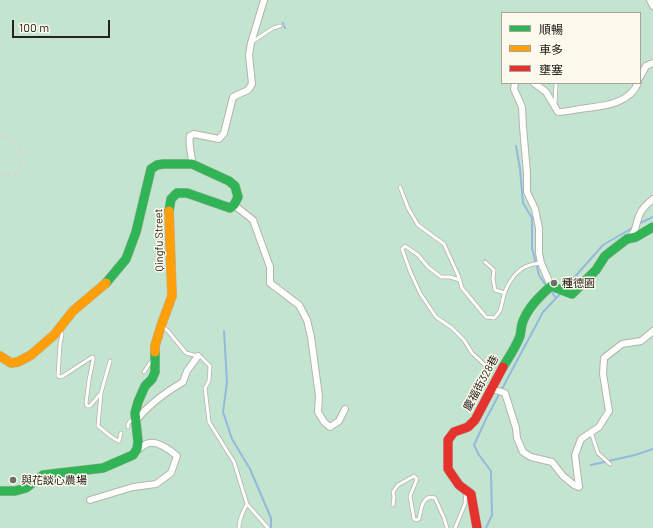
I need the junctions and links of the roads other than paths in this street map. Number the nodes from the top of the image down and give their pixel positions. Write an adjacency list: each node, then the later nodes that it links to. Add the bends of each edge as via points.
1 (264, 0): 5 (street)
2 (650, 0): 3 (street)
3 (653, 6)
4 (280, 26): 5 (lane)
5 (251, 44): 13 (street, via 249,55 252,84 248,90 233,98 224,133 219,140 194,134 190,136)
6 (653, 63): 7 (street, via 646,66)
7 (641, 75)
8 (515, 84): 20 (street, via 514,89 522,107 527,192 535,209 539,228)
9 (535, 84): 12 (street, via 546,92)
10 (556, 84): 12 (lane)
11 (637, 84): 12 (street, via 631,95 610,104 565,112 558,112)
12 (555, 107)
13 (192, 164): 16 (street, Qingfu Street, via 235,186 238,197); 25 (street, Qingfu Street, via 163,164 151,169 136,232 126,259 104,286 73,311)
14 (400, 187): 21 (lane, via 406,205 418,225 444,244)
15 (653, 199): 18 (street, via 646,204 639,215 636,229)
16 (234, 205): 24 (street, Qingfu Street, via 230,208 225,207 187,193 177,192 171,199 169,206 172,296); 35 (street, via 253,220 270,267 270,283 299,305 307,320 319,396 318,412 330,427 339,421)
17 (653, 227): 18 (street, 慶福街328巷)
18 (627, 239): 22 (street, 慶福街328巷, via 605,256 596,270 572,294)
19 (485, 262): 23 (lane, via 494,270 495,290)
20 (540, 263): 22 (street); 23 (lane, via 519,270)
21 (460, 280): 23 (lane, via 462,288 486,317 494,318 501,311); 31 (lane, via 441,277 418,255 405,246 402,249 420,293 436,317 452,328 472,353)
22 (555, 289): 33 (street, 慶福街328巷, via 532,308 523,321 520,336)
23 (505, 293)
24 (161, 326): 27 (street, Qingfu Street); 29 (lane, via 186,352)
25 (59, 329): 28 (street, Qingfu Street, via 18,362 11,363); 34 (lane, via 62,334 58,376 93,357 86,395 87,406)
26 (653, 331): 38 (street, via 641,341 622,344 604,358 603,374 609,412 599,427)
27 (155, 355): 32 (lane); 36 (street, Qingfu Street, via 155,372 138,402)
28 (0, 356)
29 (198, 356): 36 (street, via 187,371 183,382 143,411); 45 (lane, via 210,366 209,381 205,388 209,422 234,462)
30 (110, 361): 34 (lane)
31 (486, 365)
32 (144, 372)
33 (495, 390): 38 (street, via 505,393 522,452 552,462 574,485 579,486 575,455 581,439); 43 (street, 慶福街328巷, via 475,420 468,427 454,432 448,440 448,469 458,485)
34 (102, 393): 39 (lane, via 98,426 114,440 119,441)
35 (345, 409)
36 (136, 421): 37 (lane, via 130,421); 40 (street, Qingfu Street)
37 (128, 427)
38 (591, 432): 41 (lane, via 598,453)
39 (121, 433)
40 (136, 451): 42 (street, via 133,455 103,468 43,475 26,488); 44 (street, via 147,444 155,443 168,449 177,456 172,473 156,484 133,487)
41 (610, 464)
42 (0, 491)
43 (466, 491): 50 (lane, via 465,504); 51 (street, 慶福街328巷, via 471,494)
44 (90, 500)
45 (247, 504): 47 (lane); 48 (lane)
46 (393, 505): 49 (lane, via 393,492 398,485 414,476 417,479 410,496 414,519 419,519 423,503 432,497 442,512)
47 (239, 528)
48 (268, 528)
49 (447, 528)
50 (455, 528)
51 (477, 528)

